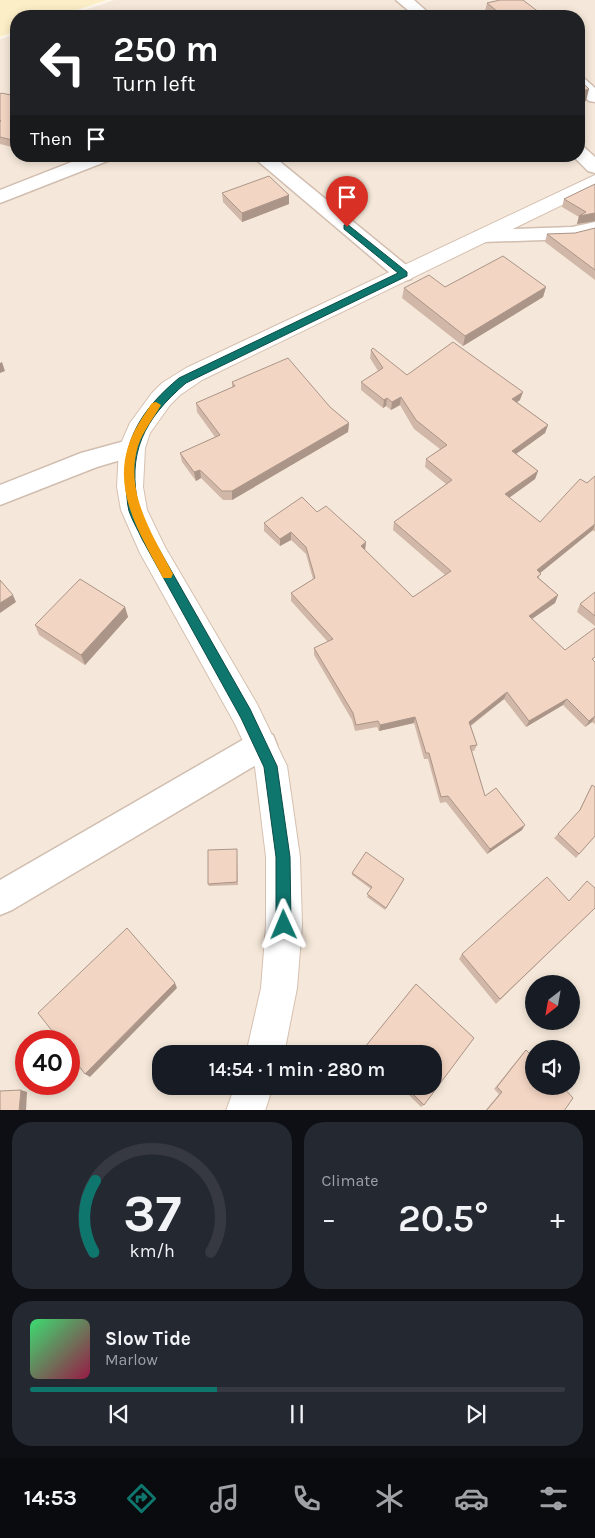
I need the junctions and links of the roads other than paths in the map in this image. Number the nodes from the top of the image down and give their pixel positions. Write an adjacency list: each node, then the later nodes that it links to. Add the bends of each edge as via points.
1 (404, 0): 2 (street)
2 (416, 10)
3 (585, 88): 4 (street)
4 (595, 97)
5 (89, 162): 8 (street)
6 (268, 162): 11 (street)
7 (591, 162): 10 (street)
8 (0, 197)
9 (595, 228): 10 (street, via 555,234)
10 (482, 236): 11 (street)
11 (404, 274): 12 (street, via 182,381 151,411)
12 (132, 448): 13 (street, via 90,460); 14 (street, via 130,469 134,510 154,553)
13 (0, 495)
14 (262, 745): 15 (street); 16 (street, via 271,766 283,857 284,925 278,988)
15 (0, 898)
16 (267, 1045)
17 (251, 1095): 18 (street)
18 (245, 1110)

